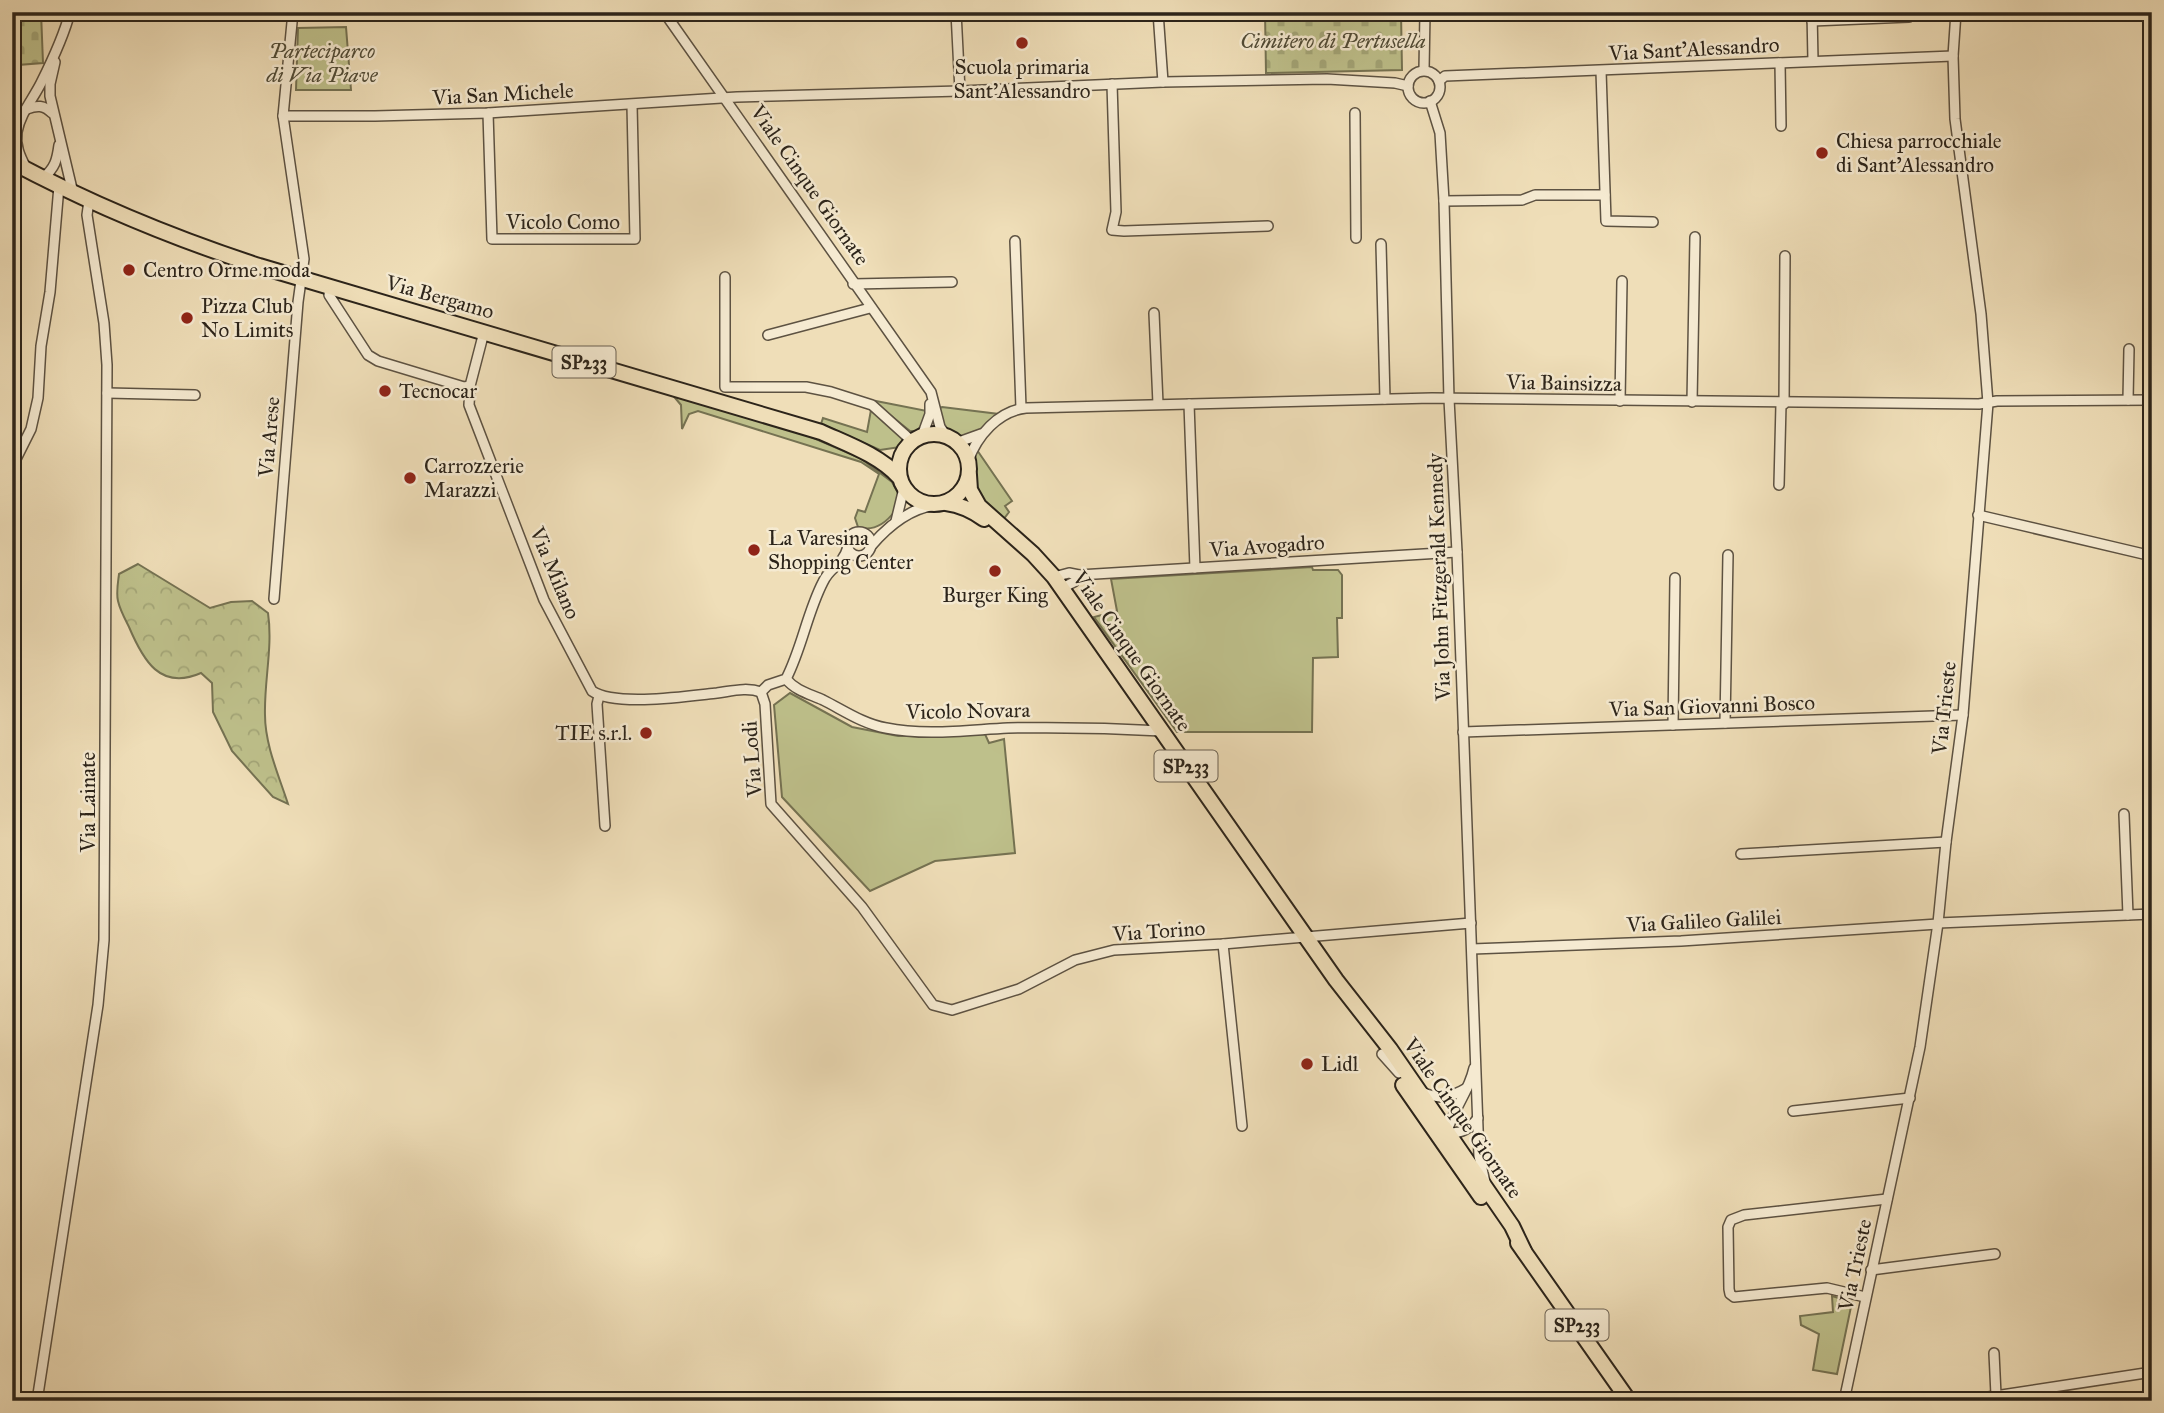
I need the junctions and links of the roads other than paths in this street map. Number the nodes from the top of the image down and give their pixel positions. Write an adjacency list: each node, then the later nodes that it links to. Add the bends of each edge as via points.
1 (70, 12): 11 (street)
2 (243, 12): 3 (street)
3 (293, 12): 29 (street, Via Arese)
4 (664, 12): 22 (street, Viale Cinque Giornate)
5 (956, 12): 21 (street)
6 (1158, 12): 18 (street)
7 (1425, 12): 15 (street)
8 (1956, 12): 12 (street, Via Trieste)
9 (1812, 17): 10 (street); 13 (street)
10 (1909, 17)
11 (59, 43): 25 (street); 26 (street, via 50,84)
12 (1953, 56): 13 (street, Via Sant'Alessandro); 69 (street, Via Trieste, via 1955,118)
13 (1813, 61): 14 (street, Via Sant'Alessandro)
14 (1780, 62): 16 (street, Via Sant'Alessandro); 30 (street)
15 (1424, 71): 17 (street); 20 (street, via 1412,76)
16 (1601, 71): 17 (street, Via Sant'Alessandro, via 1444,76); 38 (street)
17 (1439, 81): 23 (street, via 1439,91)
18 (1163, 82): 19 (street); 20 (street, via 1327,79)
19 (1112, 84): 21 (street); 42 (street, via 1116,212 1112,230)
20 (1408, 86): 23 (street, via 1415,100)
21 (960, 91): 22 (street)
22 (724, 99): 24 (street, Via San Michele); 52 (street, Viale Cinque Giornate)
23 (1430, 102): 40 (street, Via John Fitzgerald Kennedy, via 1440,133)
24 (632, 105): 27 (street, Via San Michele); 27 (street, Vicolo Como, via 635,239 492,239)
25 (24, 113): 26 (street, via 36,106); 31 (street); 34 (street, via 17,147)
26 (52, 113): 32 (street)
27 (488, 113): 29 (street, Via San Michele)
28 (1354, 113): 44 (street)
29 (283, 116): 49 (street, Via Arese)
30 (1781, 126)
31 (12, 127)
32 (60, 139): 35 (street, via 53,169); 37 (street)
33 (12, 162): 34 (main road, Via Bergamo / SP233)
34 (28, 171): 35 (main road, Via Bergamo / SP233)
35 (43, 178): 36 (main road, Via Bergamo / SP233)
36 (60, 186): 37 (main road, Via Bergamo / SP233); 78 (street, via 38,398 31,429)
37 (74, 193): 39 (main road, Via Bergamo / SP233)
38 (1605, 195): 40 (street); 41 (street, via 1606,221)
39 (89, 201): 49 (main road, Via Bergamo / SP233, via 185,240); 61 (street, Via Lainate)
40 (1444, 201): 63 (street, Via John Fitzgerald Kennedy)
41 (1653, 222)
42 (1268, 226)
43 (1695, 237): 68 (street)
44 (1356, 238)
45 (1015, 241): 73 (street)
46 (1381, 244): 64 (street)
47 (1785, 256): 72 (street)
48 (725, 277): 76 (street, via 725,387 806,387 831,393 872,405)
49 (303, 278): 53 (main road, Via Bergamo / SP233); 98 (street, Via Arese)
50 (1622, 281): 67 (street)
51 (952, 282): 52 (street)
52 (853, 284): 54 (street, Viale Cinque Giornate)
53 (330, 287): 56 (main road, Via Bergamo / SP233); 60 (street, via 329,295 368,355)
54 (870, 308): 57 (street); 59 (street, Viale Cinque Giornate)
55 (1154, 313): 70 (street)
56 (484, 332): 60 (street, Via Milano); 77 (main road, Via Bergamo / SP233, via 821,432)
57 (768, 335)
58 (2129, 349): 65 (street)
59 (922, 382): 75 (street, Viale Cinque Giornate, via 940,427); 76 (street, Viale Cinque Giornate, via 930,407 928,422)
60 (470, 386): 101 (street, Via Milano, via 469,405 544,600 587,683)
61 (107, 393): 62 (street); 139 (street, Via Lainate, via 102,971)
62 (195, 395)
63 (1449, 399): 64 (street, Via Bainsizza); 67 (street, Via Bainsizza); 89 (street, Via John Fitzgerald Kennedy)
64 (1385, 400): 71 (street, Via Bainsizza)
65 (2128, 400): 66 (street, Via Bainsizza); 69 (street, Via Bainsizza)
66 (2152, 400)
67 (1620, 401): 68 (street, Via Bainsizza)
68 (1692, 402): 72 (street, Via Bainsizza)
69 (1988, 402): 72 (street, Via Bainsizza); 83 (street, Via Trieste)
70 (1158, 404): 71 (street, Via Bainsizza); 73 (street, Via Bainsizza)
71 (1189, 404): 95 (street)
72 (1782, 404): 81 (street)
73 (1021, 408): 74 (street, Via Bainsizza, via 1005,414)
74 (983, 433): 75 (street, Via Bainsizza, via 969,440); 79 (street, Via Bainsizza)
75 (952, 440): 76 (main road, SP233, via 930,435); 79 (main road, SP233, via 962,448)
76 (914, 441): 77 (main road, Via Bergamo / SP233, via 897,453); 80 (main road, via 899,464)
77 (863, 451): 80 (main road, Via Bergamo / SP233, via 894,471)
78 (12, 467)
79 (968, 468): 82 (main road, via 967,482 958,495); 90 (main road, Viale Cinque Giornate / SP233, via 970,490 979,506)
80 (902, 482): 82 (main road, SP233, via 917,500); 84 (street)
81 (1779, 485)
82 (940, 504): 84 (street, via 919,507); 90 (main road, Viale Cinque Giornate / SP233, via 973,511)
83 (1978, 515): 93 (street); 102 (street, Via Trieste)
84 (896, 521): 85 (street)
85 (885, 530): 86 (street); 87 (street)
86 (863, 533): 87 (street); 88 (street, via 852,535)
87 (871, 546): 92 (street)
88 (848, 547): 92 (street); 94 (street)
89 (1457, 552): 95 (street, Via Avogadro); 106 (street, Via John Fitzgerald Kennedy)
90 (1033, 554): 97 (main road, Viale Cinque Giornate / SP233)
91 (1728, 555): 103 (street)
92 (862, 556): 94 (street)
93 (2152, 556)
94 (838, 566): 99 (street, via 824,579)
95 (1195, 568): 97 (street, Via Avogadro, via 1079,575 1074,582)
96 (1675, 578): 104 (street)
97 (1058, 582): 105 (main road, Viale Cinque Giornate / SP233)
98 (274, 599)
99 (786, 679): 100 (street); 105 (street, Vicolo Novara, via 867,723 904,731 1092,727)
100 (761, 692): 101 (street, Via Lodi); 119 (street, Via Lodi, via 771,804 862,906 933,1005)
101 (599, 696): 108 (street)
102 (1963, 715): 103 (street, Via San Giovanni Bosco); 109 (street, Via Trieste)
103 (1725, 723): 104 (street, Via San Giovanni Bosco)
104 (1673, 725): 106 (street, Via San Giovanni Bosco)
105 (1162, 731): 115 (main road, Viale Cinque Giornate / SP233)
106 (1463, 732): 113 (street, Via John Fitzgerald Kennedy)
107 (2124, 814): 112 (street)
108 (605, 826)
109 (1946, 842): 110 (street); 114 (street, Via Trieste)
110 (1741, 854)
111 (2152, 914): 112 (street, Via Galileo Galilei)
112 (2127, 915): 114 (street, Via Galileo Galilei)
113 (1471, 923): 115 (street, Via Torino); 117 (street, Via John Fitzgerald Kennedy)
114 (1938, 924): 117 (street, Via Galileo Galilei); 124 (street, Via Trieste)
115 (1306, 937): 116 (street, Via Torino); 118 (main road, Viale Cinque Giornate / SP233)
116 (1223, 944): 119 (street, Via Torino, via 1114,950 1075,960 1019,989 952,1010); 127 (street)
117 (1472, 949): 120 (street, Via John Fitzgerald Kennedy)
118 (1336, 980): 121 (main road, Viale Cinque Giornate / SP233); 123 (main road, Viale Cinque Giornate / SP233)
119 (943, 1008)
120 (1477, 1053): 122 (street, Via John Fitzgerald Kennedy); 126 (street, Via John Fitzgerald Kennedy)
121 (1382, 1054): 128 (street, via 1428,1115); 129 (main road, Viale Cinque Giornate / SP233)
122 (1468, 1087): 123 (street, via 1444,1098); 128 (street, Via John Fitzgerald Kennedy)
123 (1418, 1090): 128 (main road, Viale Cinque Giornate / SP233)
124 (1910, 1098): 125 (street); 130 (street, Via Trieste)
125 (1793, 1111)
126 (1478, 1118): 128 (street, via 1463,1132); 129 (street, Via John Fitzgerald Kennedy)
127 (1242, 1126)
128 (1447, 1132): 129 (main road, Viale Cinque Giornate / SP233)
129 (1482, 1190): 140 (main road, Viale Cinque Giornate / SP233)
130 (1887, 1199): 132 (street, Via Trieste); 133 (street, via 1744,1215 1731,1220 1728,1227 1729,1289 1734,1297 1827,1288)
131 (1995, 1254): 132 (street)
132 (1871, 1270): 133 (street, Via Trieste)
133 (1866, 1297): 141 (street, Via Trieste)
134 (1994, 1353): 136 (street)
135 (2152, 1372): 137 (street)
136 (1996, 1395): 137 (street); 138 (street)
137 (2009, 1397)
138 (1974, 1400): 142 (street)
139 (37, 1401)
140 (1629, 1401)
141 (1844, 1401)
142 (1962, 1401)

